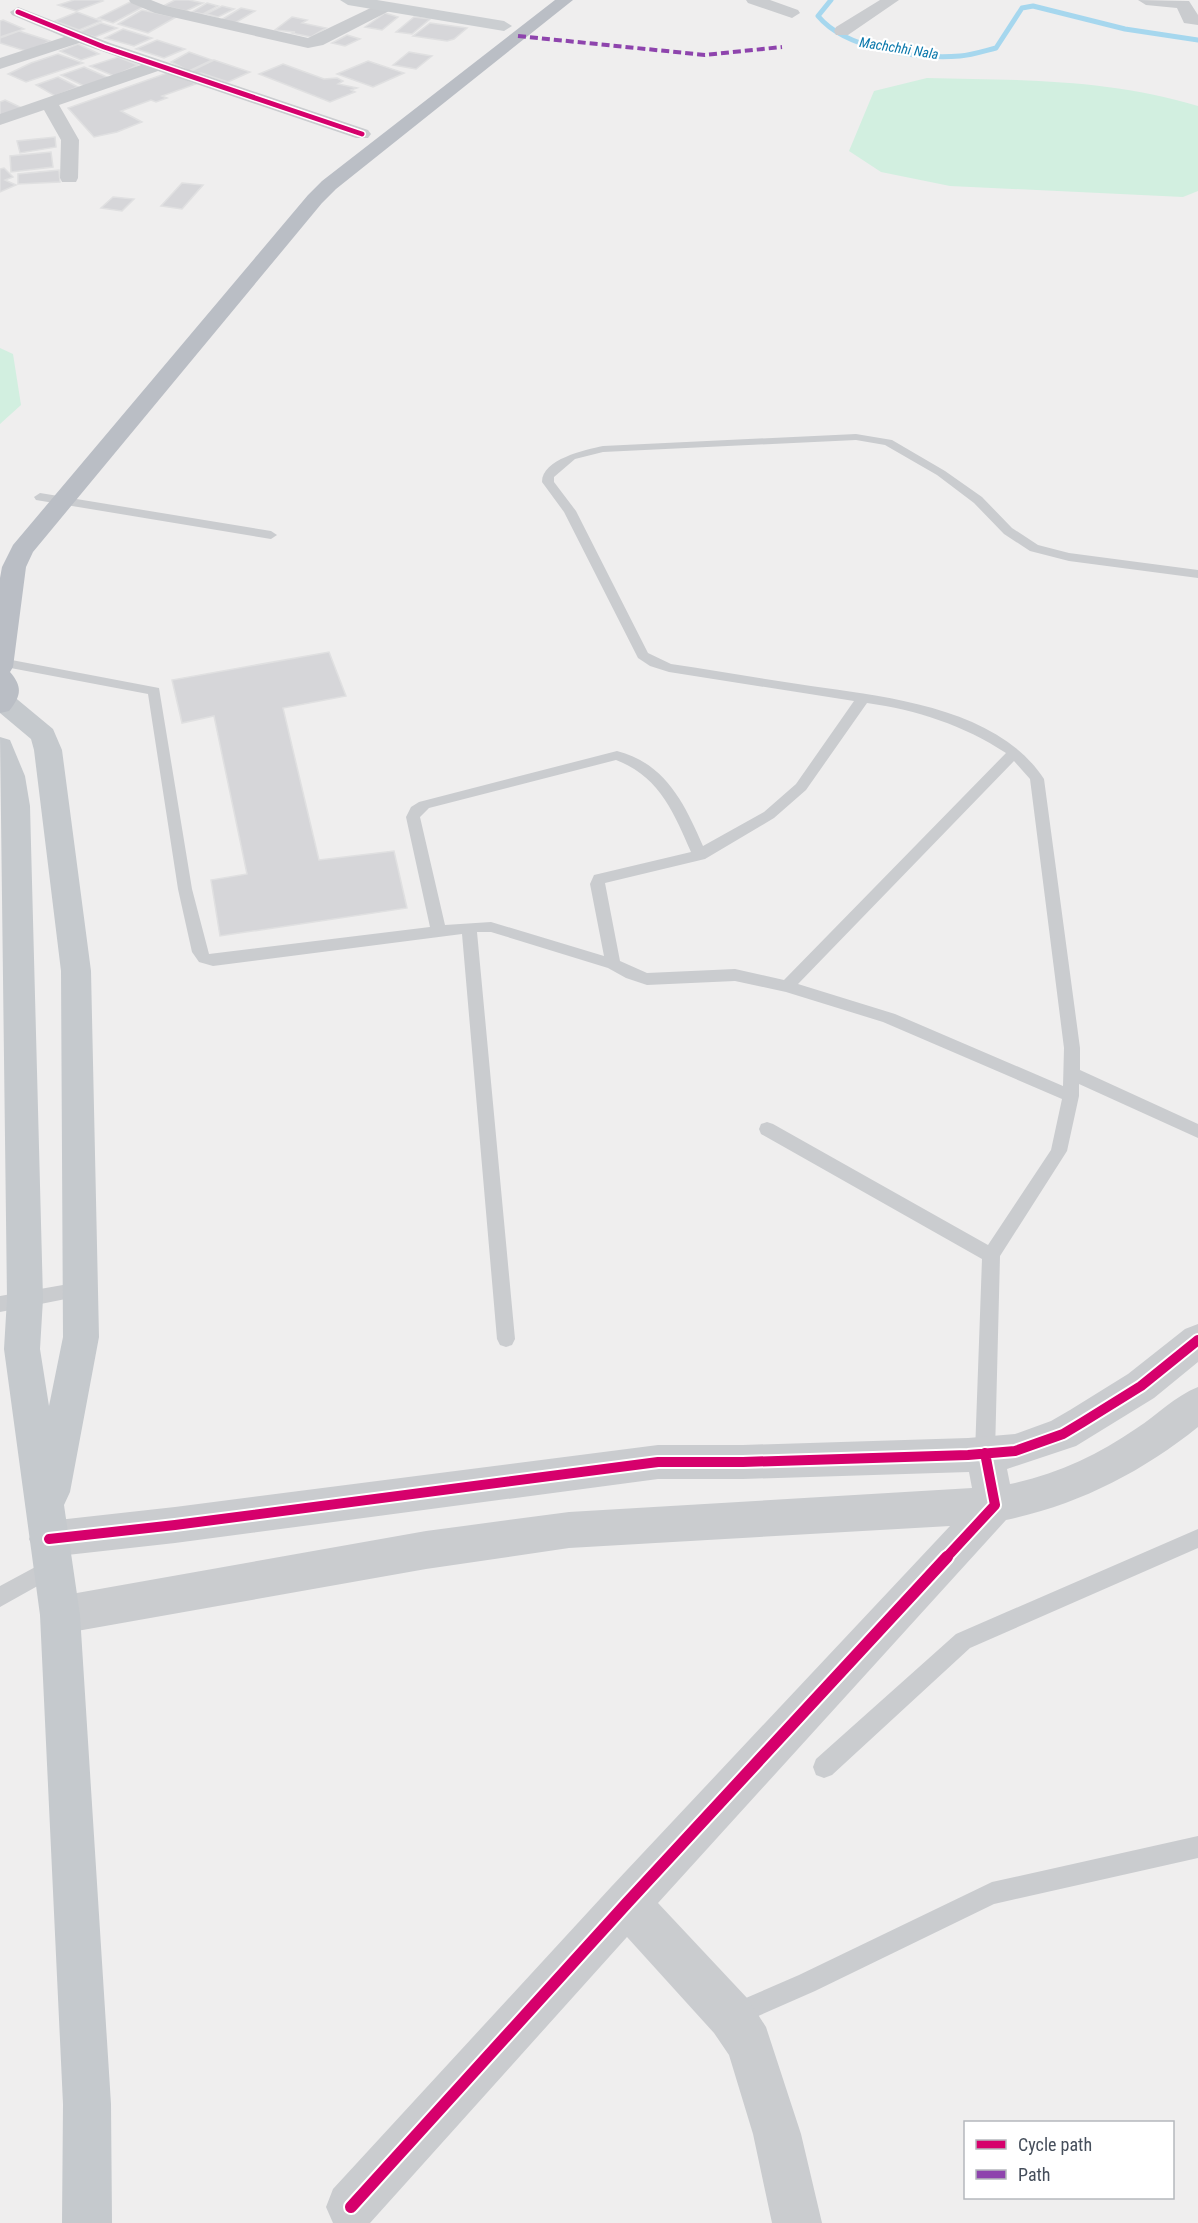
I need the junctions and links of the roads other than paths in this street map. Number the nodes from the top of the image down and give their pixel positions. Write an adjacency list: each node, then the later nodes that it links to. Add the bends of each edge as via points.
1 (137, 0): 9 (street, via 161,10 308,43)
2 (348, 0): 9 (street)
3 (540, 0): 14 (highway)
4 (565, 0): 15 (highway)
5 (754, 0): 11 (street)
6 (891, 0): 16 (street)
7 (1146, 0): 13 (street, via 1183,4 1190,20)
8 (44, 3): 10 (street)
9 (387, 6): 14 (street)
10 (18, 12): 12 (street); 17 (street)
11 (792, 13)
12 (0, 18)
13 (1198, 20)
14 (504, 26): 15 (street); 22 (highway)
15 (527, 29): 27 (highway, via 322,192)
16 (842, 31)
17 (79, 37): 18 (street); 19 (street)
18 (0, 64)
19 (158, 65): 20 (street); 22 (street)
20 (49, 103): 21 (street); 23 (street, via 70,140)
21 (0, 120)
22 (362, 134): 24 (highway)
23 (69, 178)
24 (288, 202)
25 (55, 479): 26 (highway)
26 (40, 497): 27 (lane); 28 (highway)
27 (64, 501): 29 (lane); 31 (highway, via 18,558)
28 (27, 514)
29 (271, 535)
30 (1198, 574): 33 (lane, via 1069,557 1034,548 1008,531 962,487 888,442 872,438 603,449 571,458 548,476 548,482 570,511 643,655 669,668)
31 (0, 665): 39 (lane, via 154,691 185,889 204,958)
32 (1, 694): 47 (main road, via 42,735 48,750 76,971)
33 (863, 698): 35 (lane, via 951,718); 37 (lane, via 801,787 786,802)
34 (0, 746): 36 (main road, via 9,765)
35 (1015, 752): 41 (lane); 42 (lane, via 1037,779)
36 (9, 810): 48 (main road, via 16,868)
37 (700, 855): 39 (lane, via 671,793 648,770 617,755 424,805 413,818); 40 (lane, via 599,879)
38 (469, 929): 39 (lane); 40 (lane, via 491,927); 49 (lane)
39 (439, 933)
40 (614, 964): 41 (lane, via 647,979 735,975)
41 (788, 986): 43 (lane, via 889,1018)
42 (1073, 1074): 43 (lane); 45 (lane)
43 (1071, 1096): 46 (lane, via 1059,1152)
44 (767, 1130): 46 (lane)
45 (1198, 1131)
46 (991, 1255): 52 (lane)
47 (80, 1290): 48 (lane); 55 (main road, via 81,1338)
48 (12, 1301): 55 (main road)
49 (506, 1339)
50 (1198, 1340): 52 (street, via 1141,1386 1063,1434 1015,1451)
51 (1198, 1404): 53 (street, via 1166,1431 1108,1468 1056,1490)
52 (985, 1453): 53 (street); 55 (street, via 658,1462)
53 (995, 1505): 57 (street, via 569,1530 426,1550); 60 (street)
54 (1198, 1538): 58 (lane, via 963,1641)
55 (49, 1542): 56 (lane); 57 (main road)
56 (0, 1597)
57 (60, 1615): 63 (main road, via 87,2104)
58 (824, 1767)
59 (1198, 1847): 61 (lane, via 992,1893)
60 (627, 1903): 61 (street); 62 (street)
61 (731, 2016): 64 (street, via 749,2044 777,2134)
62 (351, 2207)
63 (87, 2223)
64 (797, 2223)

